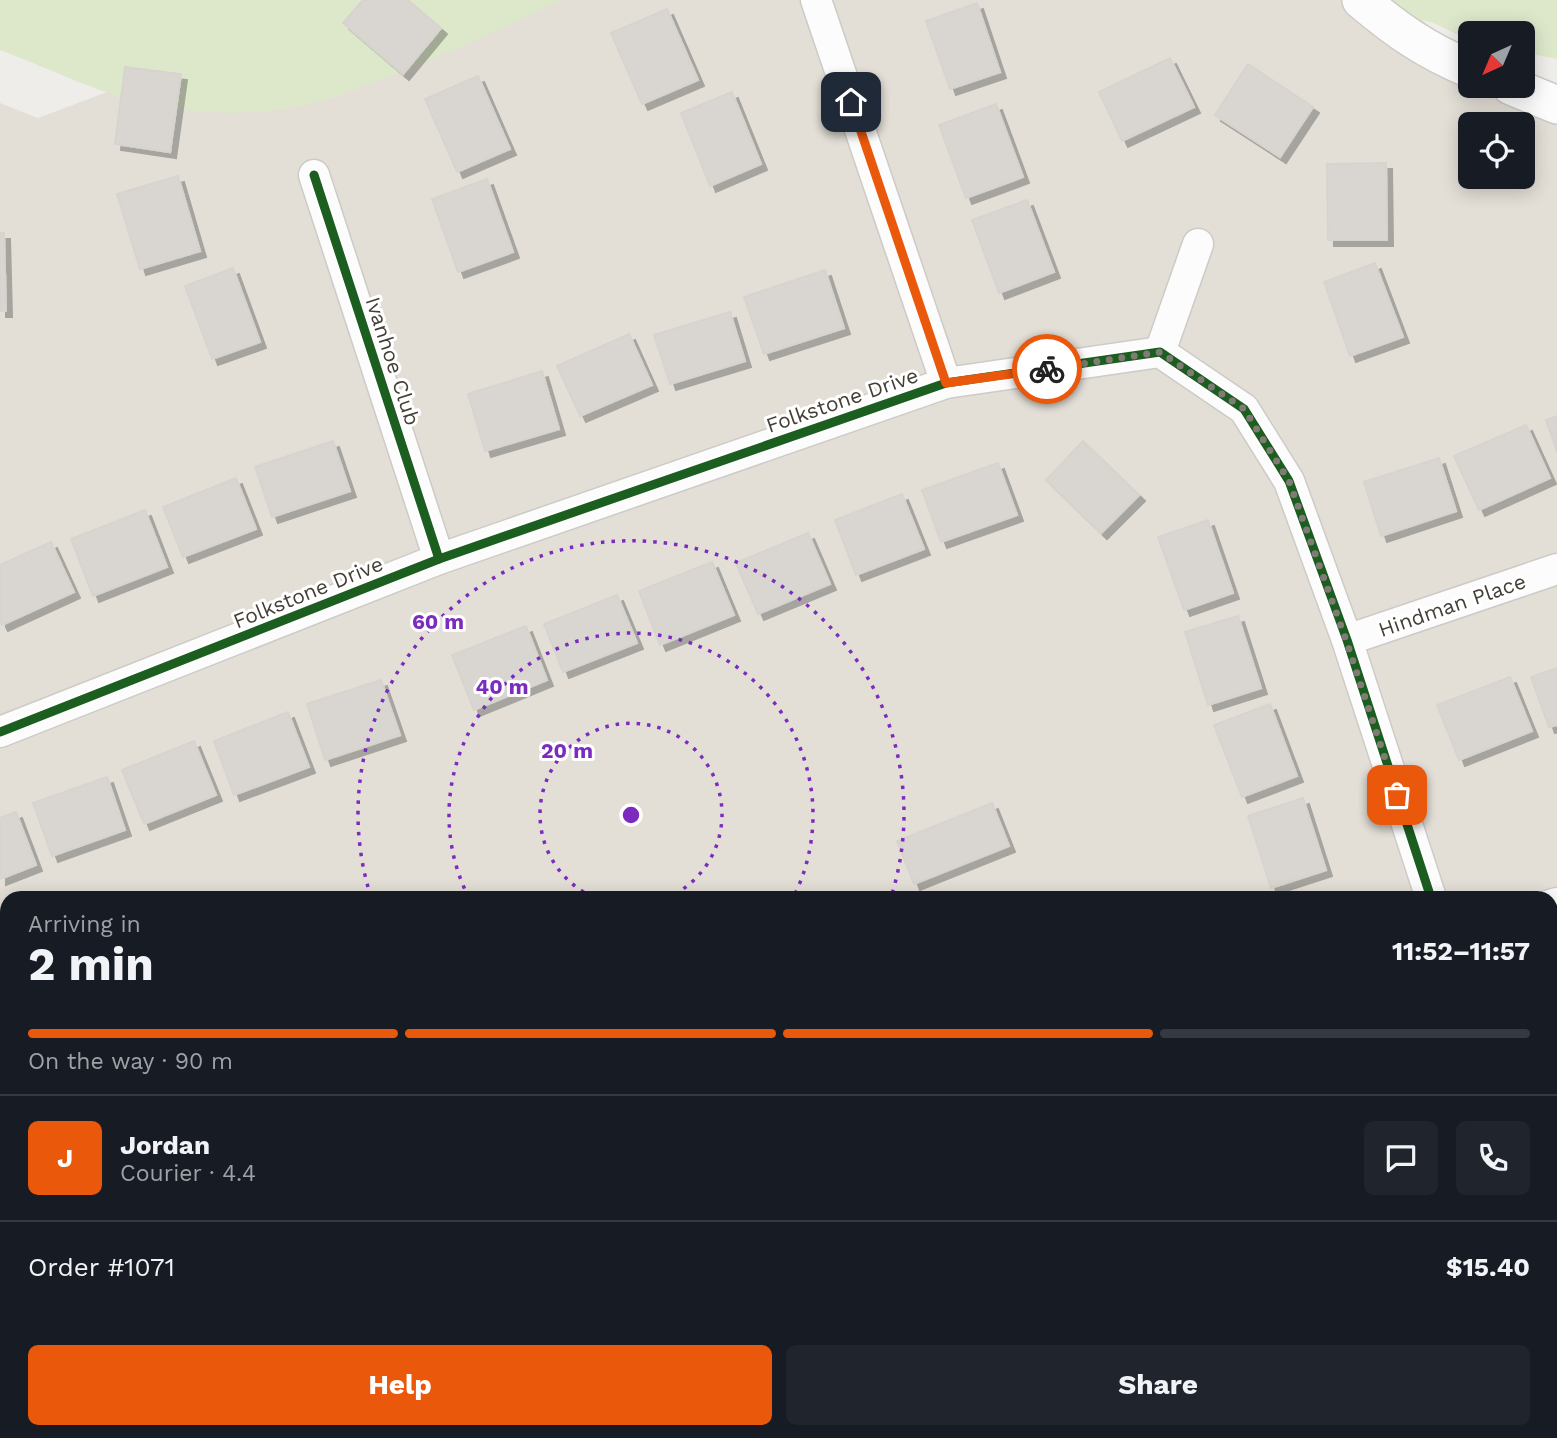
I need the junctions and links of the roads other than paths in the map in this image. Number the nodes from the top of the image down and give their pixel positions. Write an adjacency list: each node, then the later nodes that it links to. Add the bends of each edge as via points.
1 (817, 0): 9 (street)
2 (1361, 0): 3 (street, via 1396,30)
3 (1458, 64)
4 (1535, 96): 5 (street)
5 (1557, 105)
6 (314, 175): 10 (street, Ivanhoe Club)
7 (1198, 244): 8 (street)
8 (1160, 352): 9 (street, Folkstone Drive); 12 (street, via 1244,409 1289,481)
9 (946, 383): 10 (street, Folkstone Drive)
10 (439, 559): 13 (street, Folkstone Drive)
11 (1557, 569): 12 (street, Hindman Place)
12 (1346, 640): 14 (street)
13 (0, 732)
14 (1429, 891)

